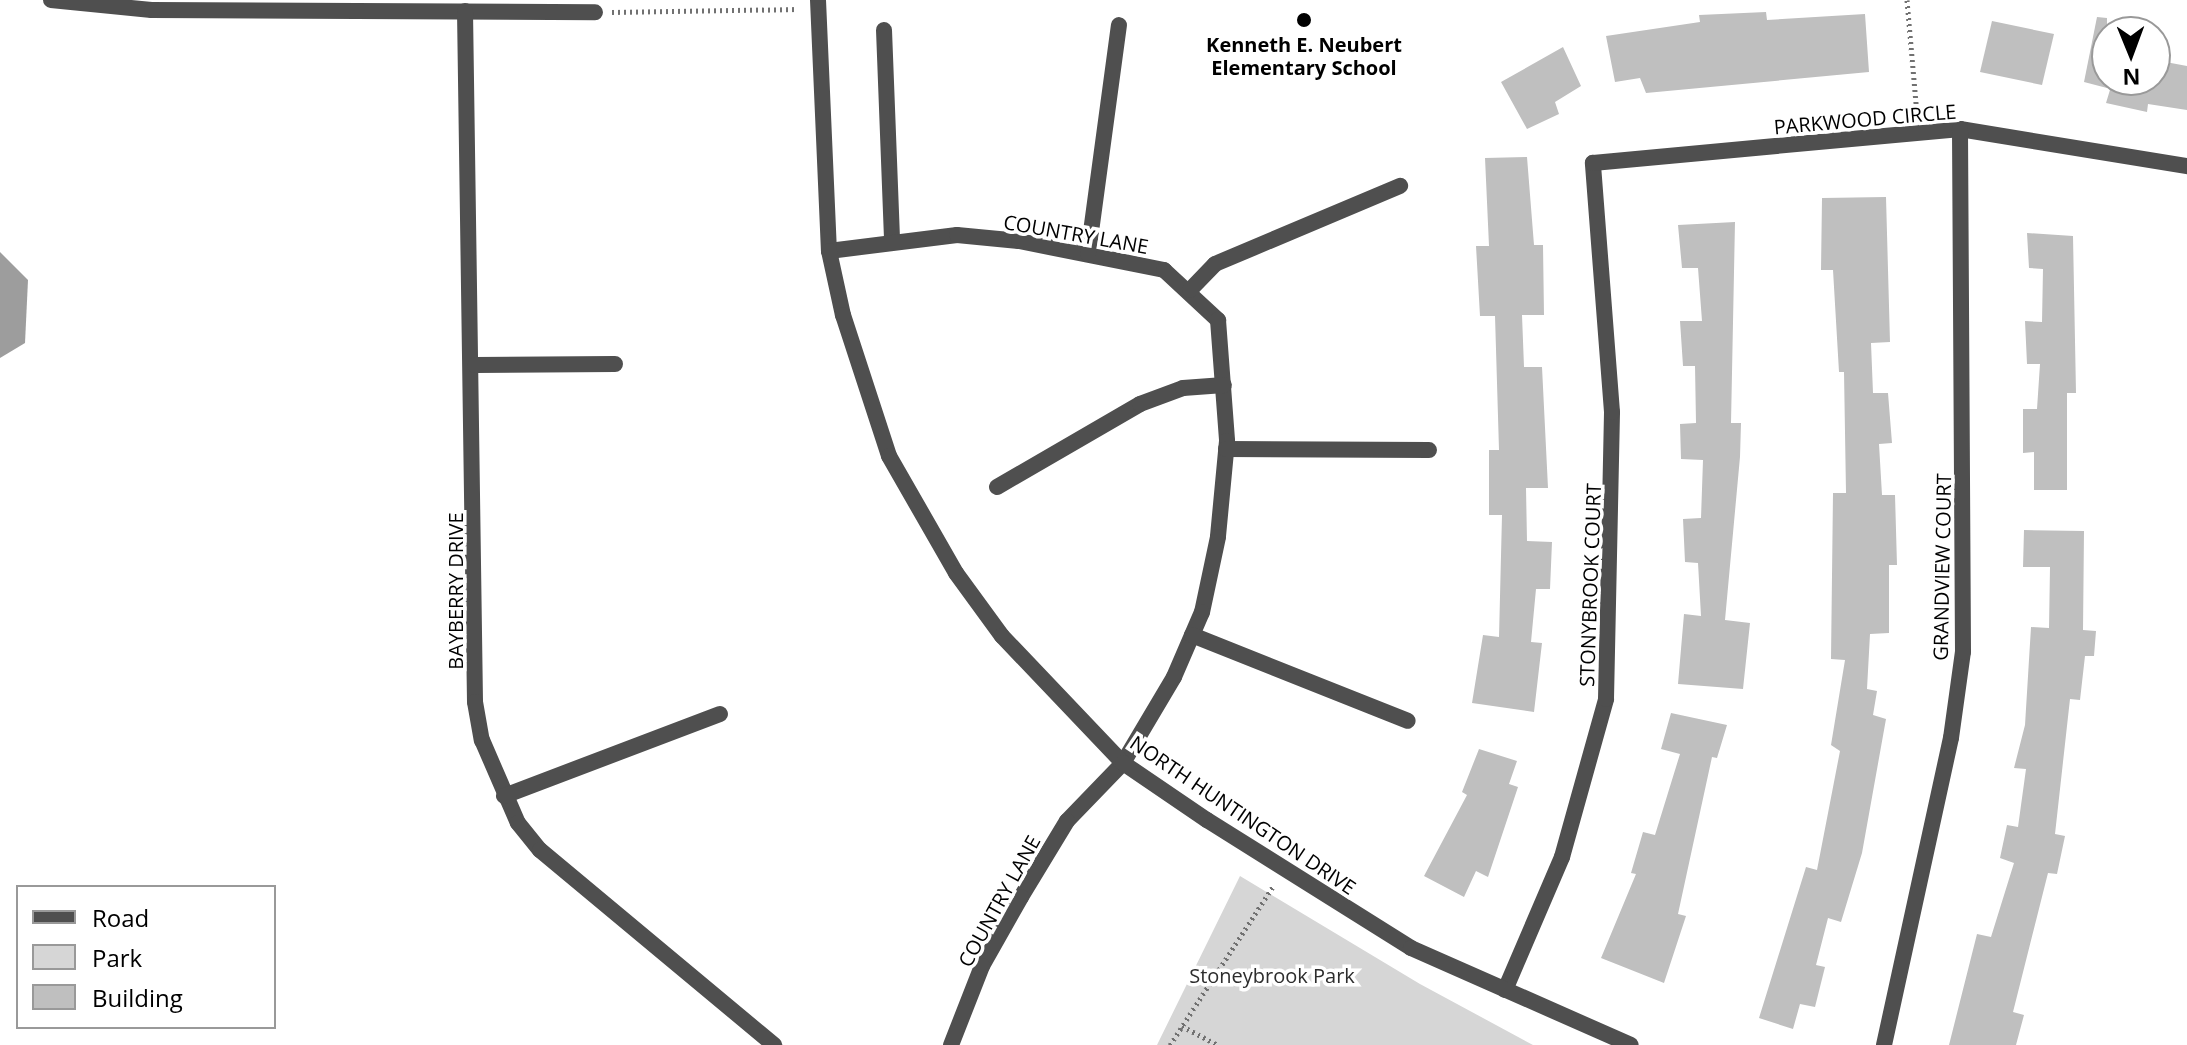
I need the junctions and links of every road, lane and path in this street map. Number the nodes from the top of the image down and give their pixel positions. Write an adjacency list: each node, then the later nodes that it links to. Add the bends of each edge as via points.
1 (51, 0): 4 (street, via 152,10)
2 (1907, 0): 9 (path)
3 (819, 4): 5 (path); 14 (street, NORTH HUNTINGTON DRIVE)
4 (465, 11): 5 (street); 18 (street, BAYBERRY DRIVE)
5 (595, 12)
6 (1119, 25): 15 (street)
7 (884, 30): 13 (street)
8 (1960, 129): 9 (street, PARKWOOD CIRCLE); 11 (street, PARKWOOD CIRCLE); 36 (street, GRANDVIEW COURT, via 1963,652 1951,738)
9 (1919, 135): 10 (street, PARKWOOD CIRCLE)
10 (1593, 163): 29 (street, STONYBROOK COURT, via 1612,412 1606,699 1562,857)
11 (2187, 166)
12 (1400, 186): 16 (street, via 1215,264)
13 (892, 242): 14 (street, COUNTRY LANE); 15 (street, COUNTRY LANE, via 957,235)
14 (829, 251): 26 (street, NORTH HUNTINGTON DRIVE, via 889,456 956,573 1051,694)
15 (1088, 254): 16 (street, COUNTRY LANE, via 1164,270)
16 (1190, 290): 19 (street, COUNTRY LANE, via 1218,320)
17 (615, 364): 18 (street)
18 (475, 365): 27 (street, BAYBERRY DRIVE, via 475,702 490,769)
19 (1224, 385): 20 (street, COUNTRY LANE); 22 (street, via 1183,388 1140,404)
20 (1226, 449): 21 (street); 23 (street, COUNTRY LANE, via 1218,537)
21 (1429, 450)
22 (997, 487)
23 (1192, 635): 25 (street); 26 (street, COUNTRY LANE)
24 (720, 714): 27 (street)
25 (1408, 721)
26 (1123, 763): 28 (street, NORTH HUNTINGTON DRIVE); 32 (street, COUNTRY LANE, via 1067,821 982,966)
27 (504, 796): 31 (street, BAYBERRY DRIVE, via 540,850)
28 (1284, 869): 29 (street, NORTH HUNTINGTON DRIVE, via 1411,948); 30 (path)
29 (1505, 990): 35 (street, NORTH HUNTINGTON DRIVE)
30 (1182, 1026): 33 (path); 34 (path)
31 (774, 1045)
32 (951, 1045)
33 (1170, 1045)
34 (1217, 1045)
35 (1631, 1045)
36 (1884, 1045)

